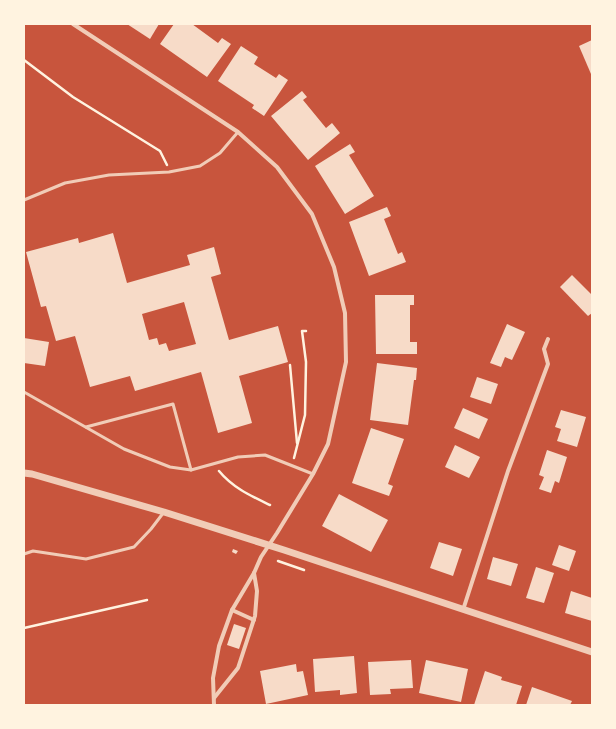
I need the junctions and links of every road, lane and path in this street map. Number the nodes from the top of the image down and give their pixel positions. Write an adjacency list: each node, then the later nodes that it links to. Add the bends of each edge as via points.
1 (73, 24): 3 (street)
2 (24, 60): 4 (path, via 73,98 160,151)
3 (238, 132): 4 (lane, via 220,153 200,166); 16 (street, via 277,167 312,214 334,267 345,313 346,362 328,444)
4 (169, 172): 5 (lane, via 109,175 65,183)
5 (24, 200)
6 (306, 331): 11 (path, via 302,331 306,362 305,415)
7 (548, 339): 24 (street, via 544,349 548,364 508,471)
8 (290, 365): 11 (path)
9 (24, 392): 10 (lane)
10 (86, 427): 13 (lane, via 124,449 170,467); 13 (lane, via 173,404)
11 (297, 446): 12 (path)
12 (294, 458)
13 (191, 470): 16 (lane, via 238,457 265,455)
14 (219, 470): 17 (path, via 239,490)
15 (24, 473): 18 (street)
16 (313, 474): 19 (street)
17 (270, 506)
18 (164, 512): 19 (street); 20 (lane, via 134,547 86,559 32,552)
19 (269, 546): 21 (street); 24 (street)
20 (24, 554)
21 (254, 573): 23 (street); 25 (street, via 257,591)
22 (147, 600): 26 (path)
23 (232, 610): 25 (street); 28 (street, via 219,646 213,678)
24 (463, 610): 27 (street)
25 (254, 620): 28 (street, via 238,668)
26 (24, 628)
27 (592, 652)
28 (214, 698): 29 (street)
29 (214, 705)

